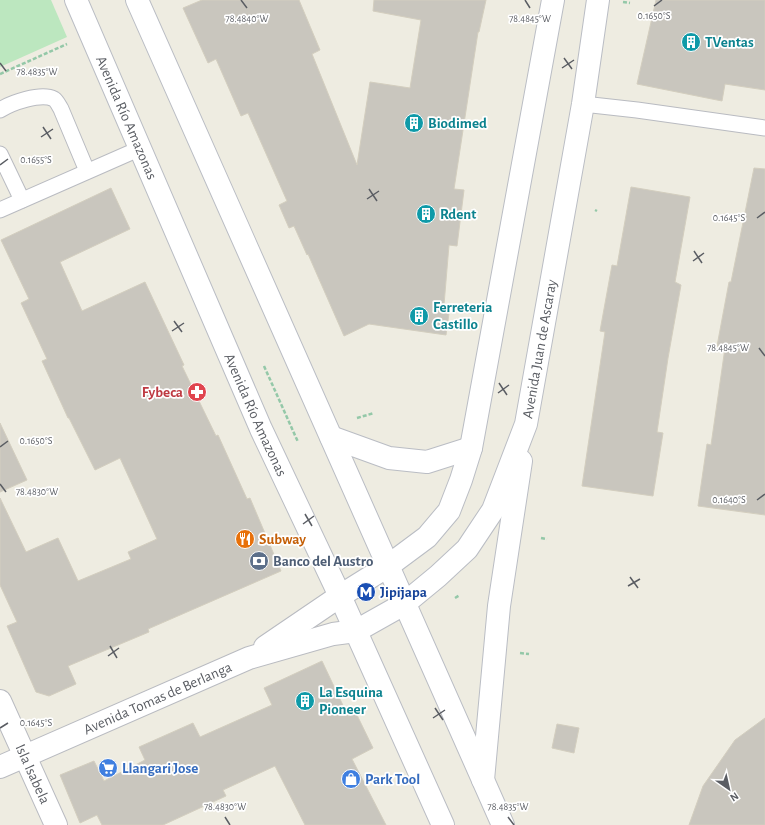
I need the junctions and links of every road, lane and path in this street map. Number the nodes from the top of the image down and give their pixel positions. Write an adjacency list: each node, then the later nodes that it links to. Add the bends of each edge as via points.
1 (76, 0): 10 (main road, Avenida Río Amazonas)
2 (137, 0): 17 (main road)
3 (553, 0): 19 (main road)
4 (598, 0): 7 (main road, Avenida Juan de Ascaray)
5 (73, 42): 6 (path)
6 (0, 74)
7 (583, 104): 9 (lane); 16 (main road, Avenida Juan de Ascaray)
8 (0, 110): 12 (lane, via 26,99 45,96 55,100 62,109)
9 (765, 128)
10 (141, 148): 12 (lane); 23 (main road, Avenida Río Amazonas, via 261,428)
11 (0, 154): 13 (lane)
12 (87, 171): 13 (lane)
13 (22, 200): 14 (lane)
14 (0, 210)
15 (262, 361): 18 (path)
16 (526, 424): 24 (main road, Avenida Juan de Ascaray, via 493,510 466,550); 32 (main road, via 499,606)
17 (331, 437): 19 (main road, via 389,458 427,462); 22 (main road)
18 (300, 448)
19 (471, 448): 22 (main road, via 449,511 427,536)
20 (541, 538): 21 (path)
21 (547, 539)
22 (388, 566): 23 (main road); 24 (main road)
23 (340, 596): 25 (main road, Avenida Río Amazonas); 28 (main road, Avenida Tomas de Berlanga)
24 (404, 604): 25 (main road, Avenida Juan de Ascaray); 32 (main road)
25 (356, 630): 28 (main road, Avenida Tomas de Berlanga); 34 (main road, Avenida Río Amazonas)
26 (517, 653): 27 (path)
27 (529, 654)
28 (249, 658): 30 (main road, Avenida Tomas de Berlanga)
29 (0, 701): 30 (main road, Isla Isabela)
30 (25, 756): 31 (main road, Avenida Tomas de Berlanga); 33 (main road, Isla Isabela)
31 (0, 767)
32 (483, 781): 35 (main road)
33 (56, 825)
34 (444, 825)
35 (503, 825)

